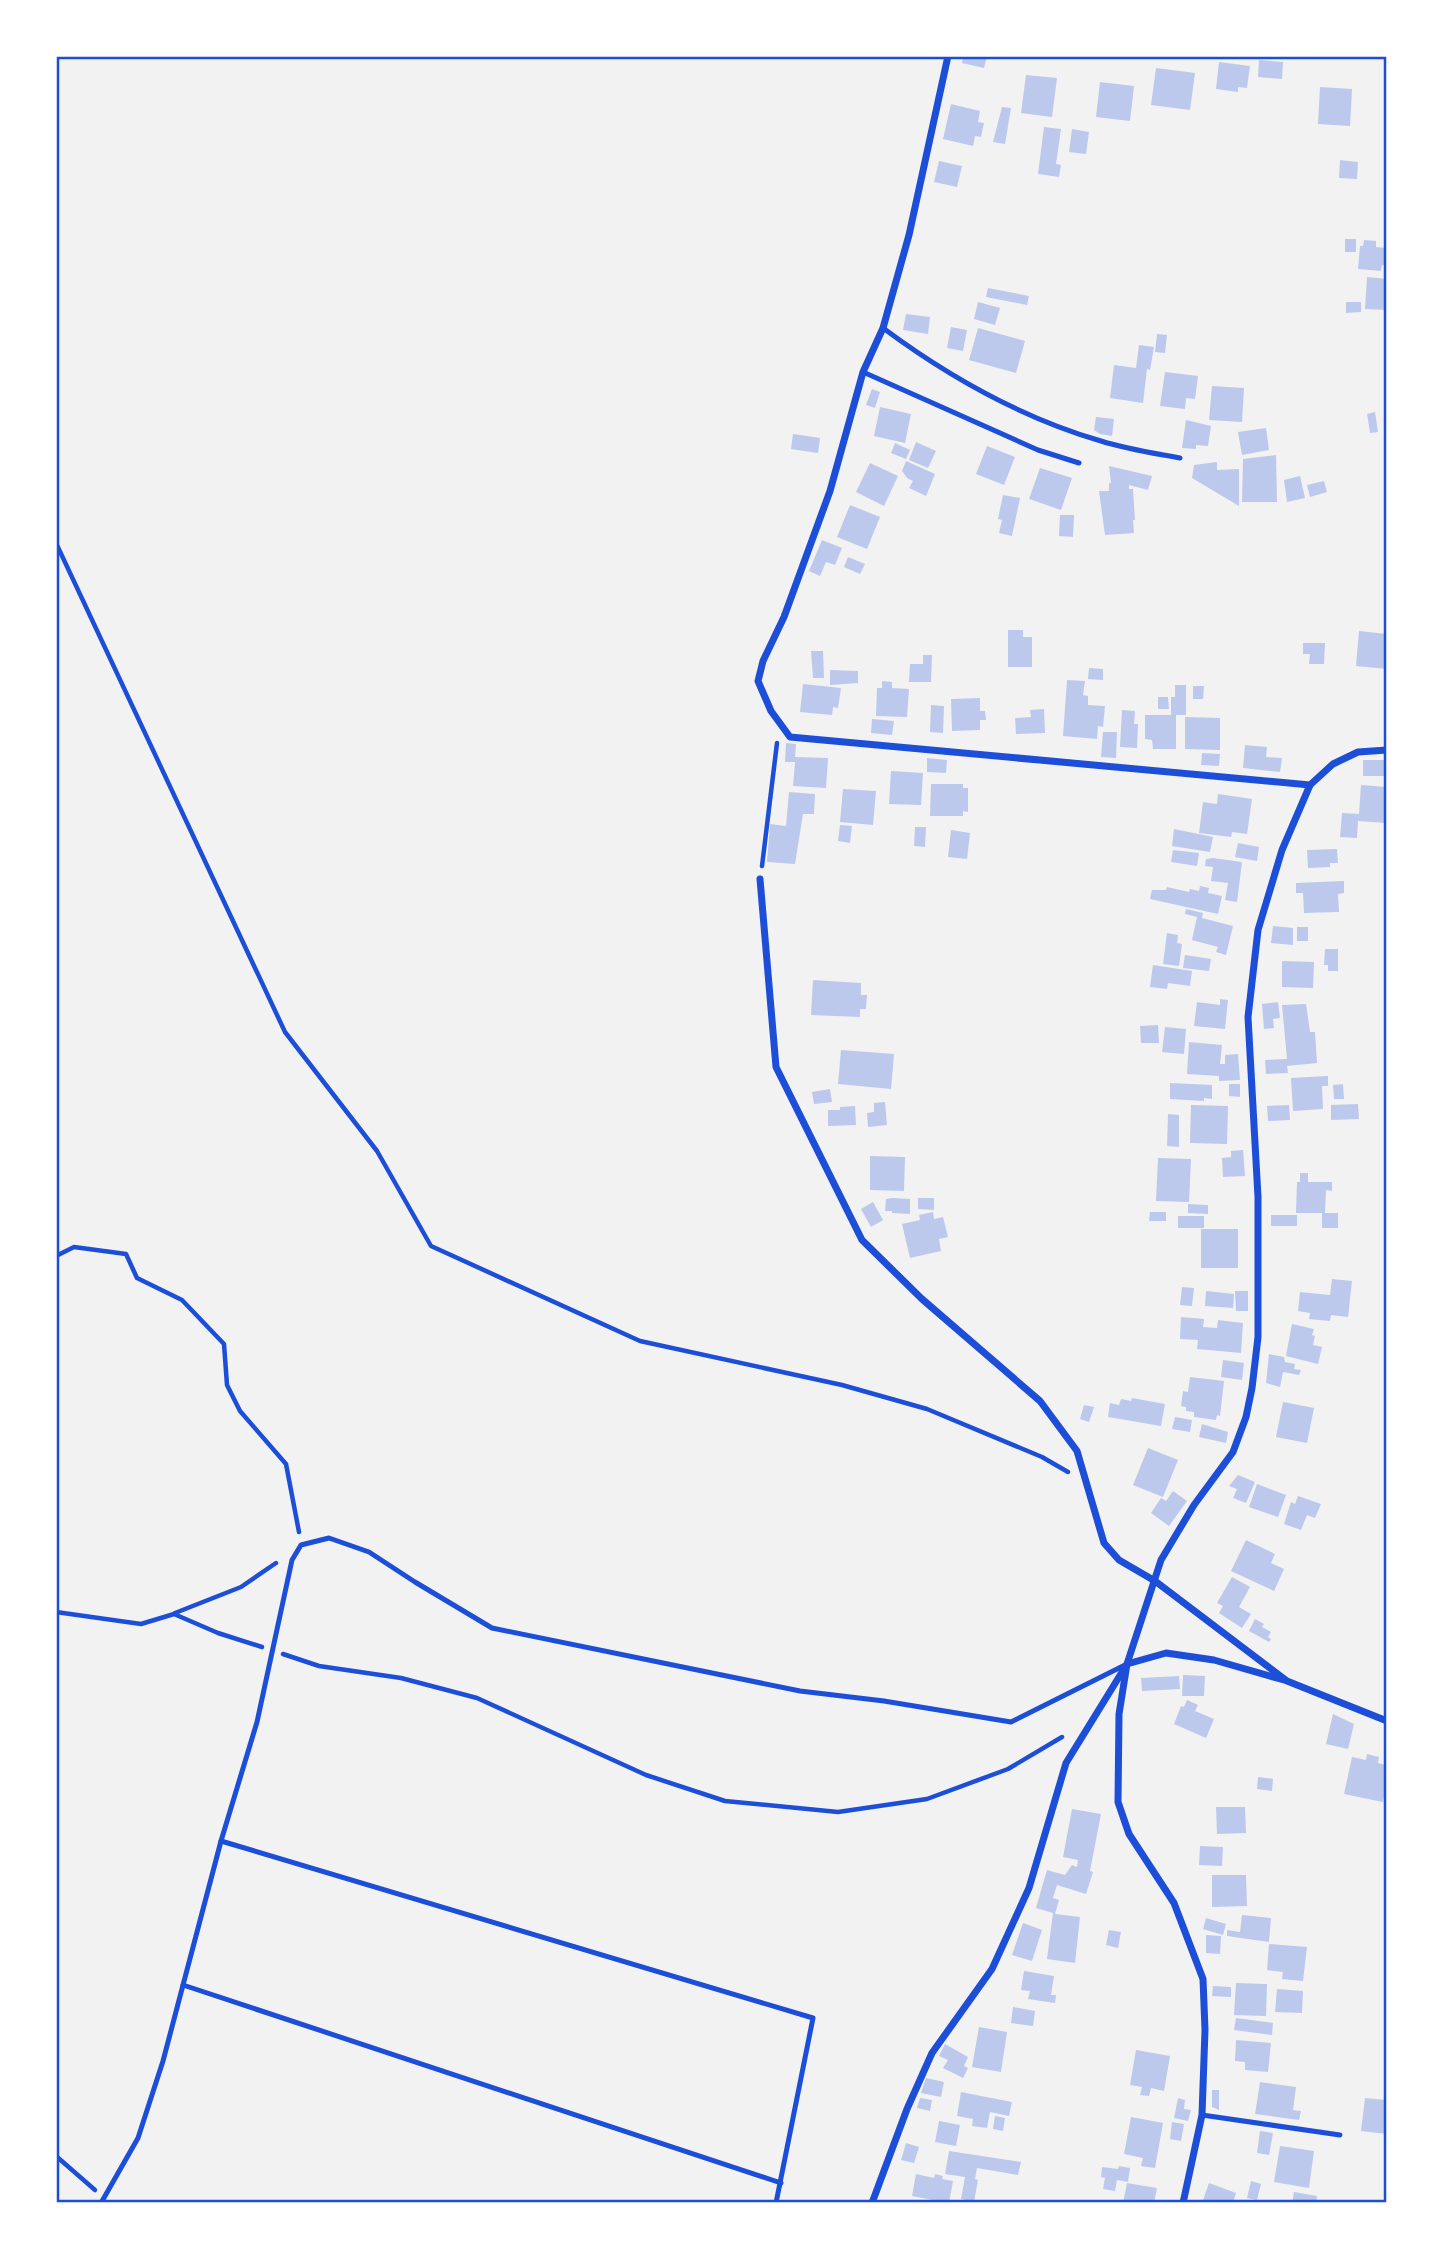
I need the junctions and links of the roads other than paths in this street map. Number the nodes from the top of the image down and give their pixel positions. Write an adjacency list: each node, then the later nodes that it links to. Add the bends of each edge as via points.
1 (947, 56): 2 (street, via 909,235)
2 (883, 328): 3 (street); 4 (lane, via 982,392 1038,418 1101,442)
3 (863, 372): 5 (lane, via 1038,450); 7 (street, via 830,491 758,681 771,711 790,737)
4 (1180, 458)
5 (1079, 463)
6 (1387, 750): 7 (street, via 1358,752 1333,764)
7 (1310, 785): 9 (street, via 1282,850 1258,930 1248,1017 1258,1198 1258,1337 1252,1388 1233,1452 1194,1505 1161,1560)
8 (760, 879): 9 (street, via 776,1067 862,1240 922,1299 1040,1401 1077,1451 1104,1543 1119,1560)
9 (1155, 1581): 10 (street); 11 (street)
10 (1127, 1664): 11 (street, via 1166,1653 1214,1660); 13 (lane, via 1011,1722 787,1688 492,1628 369,1552 330,1538 301,1545 292,1560 257,1722); 15 (street, via 1119,1714 1118,1802 1129,1834 1174,1903 1203,1979); 20 (street, via 1066,1763 1029,1888 992,1969 932,2053)
11 (1287, 1681): 12 (street)
12 (1387, 1721)
13 (221, 1841): 14 (lane); 17 (lane, via 813,2018)
14 (183, 1985): 17 (lane); 18 (lane, via 138,2138)
15 (1202, 2115): 16 (lane); 21 (street)
16 (1340, 2135)
17 (781, 2183): 19 (lane)
18 (104, 2202)
19 (776, 2203)
20 (873, 2203)
21 (1183, 2203)

